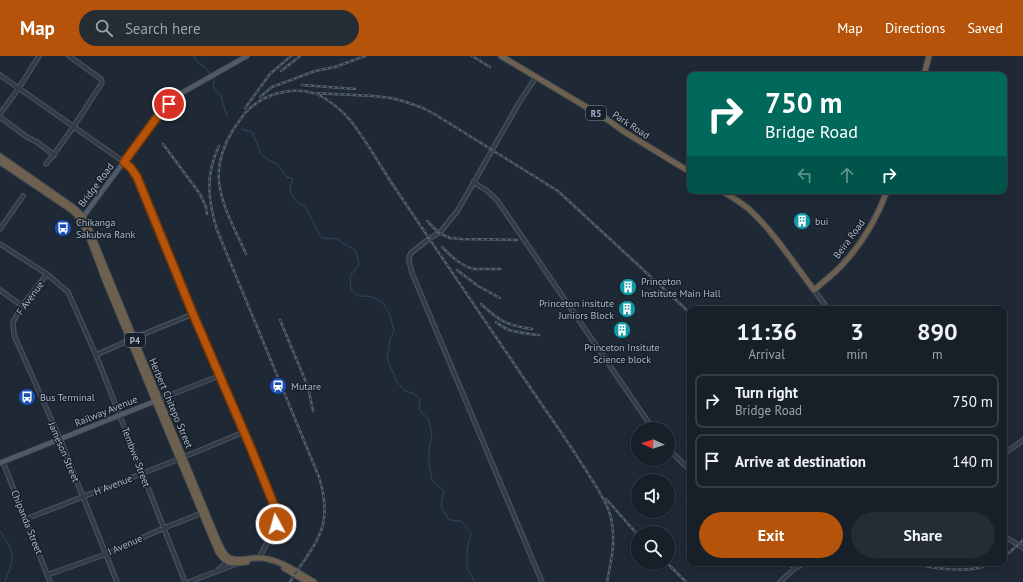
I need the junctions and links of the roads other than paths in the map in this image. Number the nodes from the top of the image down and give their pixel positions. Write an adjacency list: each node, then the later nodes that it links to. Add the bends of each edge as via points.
1 (33, 56): 6 (street)
2 (68, 56): 12 (street, via 101,78 102,83)
3 (247, 56): 16 (main road, Bridge Road, via 178,95 160,113)
4 (501, 56): 9 (highway, Park Road / R5)
5 (929, 56): 7 (highway)
6 (38, 58): 10 (street)
7 (925, 72)
8 (0, 75): 10 (street)
9 (536, 77): 18 (highway, Park Road / R5); 19 (street)
10 (19, 88): 11 (street); 12 (street)
11 (0, 116): 13 (street)
12 (73, 127): 13 (street); 16 (street)
13 (54, 155): 17 (street)
14 (0, 156): 23 (highway, Herbert Chitepo Street / P4, via 80,212)
15 (0, 162): 33 (highway, Herbert Chitepo Street / P4, via 76,214 87,232 105,280)
16 (124, 162): 23 (main road, Bridge Road); 31 (street, via 137,177)
17 (46, 164)
18 (687, 170)
19 (473, 182): 38 (street, via 497,200); 69 (street, via 458,210 442,230 411,253 409,261)
20 (727, 194): 28 (highway, via 764,224)
21 (886, 194): 28 (highway, Beira Road, via 881,208 851,255)
22 (23, 196): 24 (street)
23 (83, 217): 33 (highway, Herbert Chitepo Street / P4)
24 (0, 230)
25 (0, 244): 26 (street, Tembwe Street)
26 (47, 274): 29 (street, F Avenue); 34 (street, Tembwe Street, via 68,292)
27 (0, 290): 29 (street)
28 (814, 290): 30 (street)
29 (22, 306): 32 (street, F Avenue)
30 (826, 306)
31 (193, 314): 33 (street); 35 (street)
32 (13, 322): 40 (street, Jameson Street, via 14,335)
33 (132, 339): 34 (street); 36 (highway, Herbert Chitepo Street / P4)
34 (96, 355): 37 (street, Tembwe Street)
35 (219, 376): 36 (street, Railway Avenue); 39 (street)
36 (157, 400): 37 (main road, Railway Avenue); 44 (highway, Herbert Chitepo Street / P4)
37 (120, 415): 40 (main road, Railway Avenue); 47 (street, Tembwe Street)
38 (648, 422)
39 (244, 432): 44 (street, H Avenue); 55 (street, via 277,517)
40 (60, 439): 45 (main road, Railway Avenue); 48 (street, Jameson Street)
41 (1023, 440): 42 (street)
42 (1007, 452)
43 (675, 456): 46 (street)
44 (181, 458): 47 (street, H Avenue); 49 (highway, Herbert Chitepo Street / P4); 56 (highway, Herbert Chitepo Street / P4)
45 (1, 462): 50 (street, Chipanda Street)
46 (687, 467)
47 (142, 473): 48 (street, H Avenue); 51 (street, Tembwe Street)
48 (83, 496): 50 (street, H Avenue); 54 (street, Jameson Street)
49 (202, 513): 51 (street, I Avenue); 56 (highway, Herbert Chitepo Street / P4, via 218,552 222,558)
50 (26, 519): 62 (street, Chipanda Street)
51 (164, 528): 54 (street, I Avenue); 65 (street, Tembwe Street)
52 (1007, 538): 53 (street)
53 (1023, 548)
54 (106, 554): 62 (street, I Avenue); 64 (street, Jameson Street)
55 (260, 558): 56 (highway); 68 (highway, via 280,562)
56 (228, 560): 57 (highway); 61 (street)
57 (237, 563): 61 (street); 67 (highway, via 271,562)
58 (793, 566): 60 (street)
59 (799, 566): 60 (street)
60 (795, 568): 70 (street)
61 (215, 573): 66 (street)
62 (48, 575): 63 (street, Chipanda Street)
63 (50, 582)
64 (117, 582)
65 (185, 582)
66 (188, 582)
67 (307, 582)
68 (314, 582)
69 (542, 582)
70 (780, 582)

